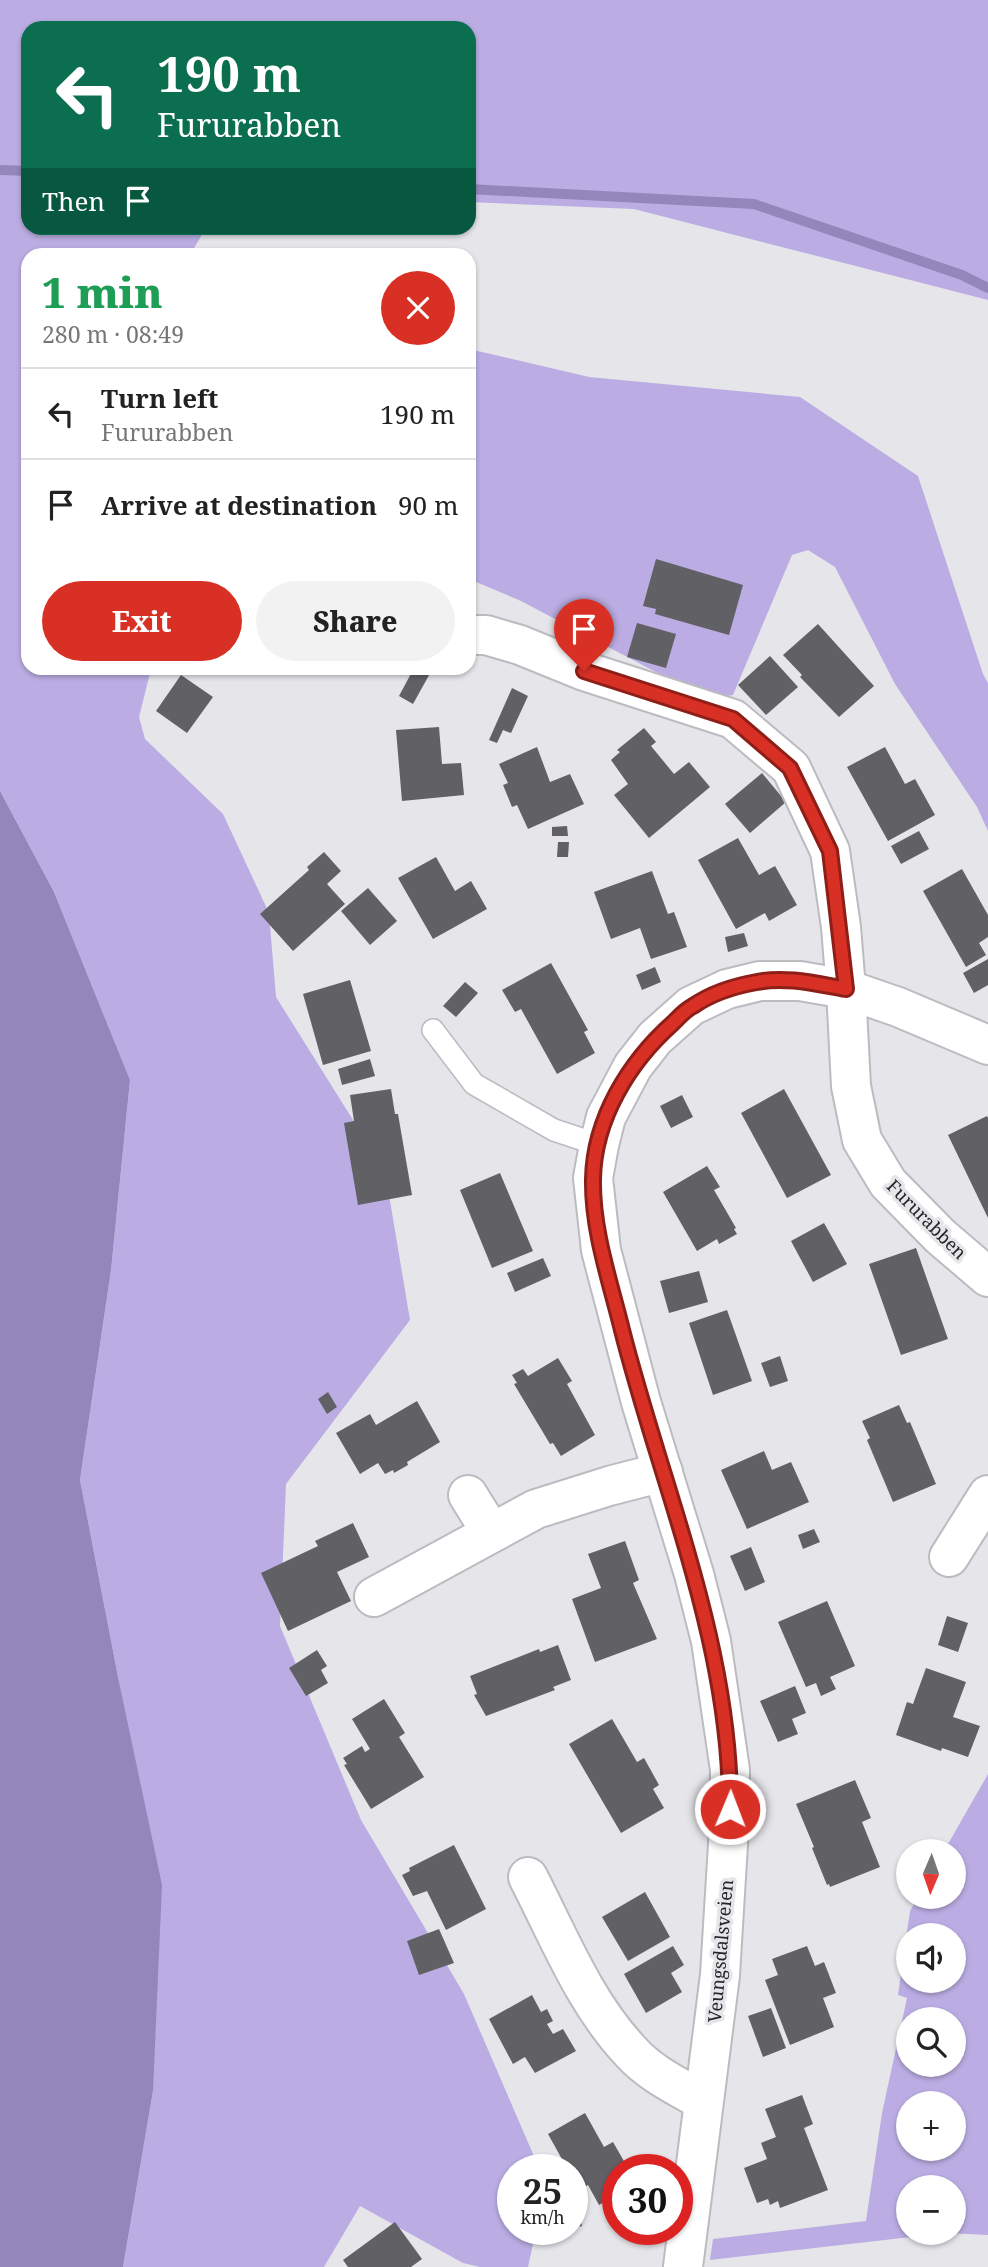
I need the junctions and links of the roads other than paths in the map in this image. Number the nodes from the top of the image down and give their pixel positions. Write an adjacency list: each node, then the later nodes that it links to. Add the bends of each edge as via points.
1 (476, 635): 2 (street, Fururabben, via 498,638 733,719 790,768 830,851)
2 (846, 989): 4 (street, Veungsdalsveien); 5 (street, Veungsdalsveien, via 800,981 760,981 727,989 691,1006 655,1038 633,1066 606,1117); 6 (street, Fururabben, via 851,1086 862,1140 888,1183)
3 (433, 1030): 5 (lane, via 474,1084 554,1130)
4 (988, 1045)
5 (599, 1145): 7 (street, Veungsdalsveien, via 593,1178 601,1250)
6 (988, 1277)
7 (663, 1472): 10 (street, via 536,1509); 14 (street, Veungsdalsveien, via 711,1641 730,1770 720,1975)
8 (468, 1495): 10 (street)
9 (988, 1495): 11 (street)
10 (491, 1532): 12 (street)
11 (949, 1556)
12 (374, 1597)
13 (528, 1877): 14 (street, via 593,2004 633,2054 664,2079)
14 (704, 2101): 15 (street, Veungsdalsveien)
15 (683, 2267)

